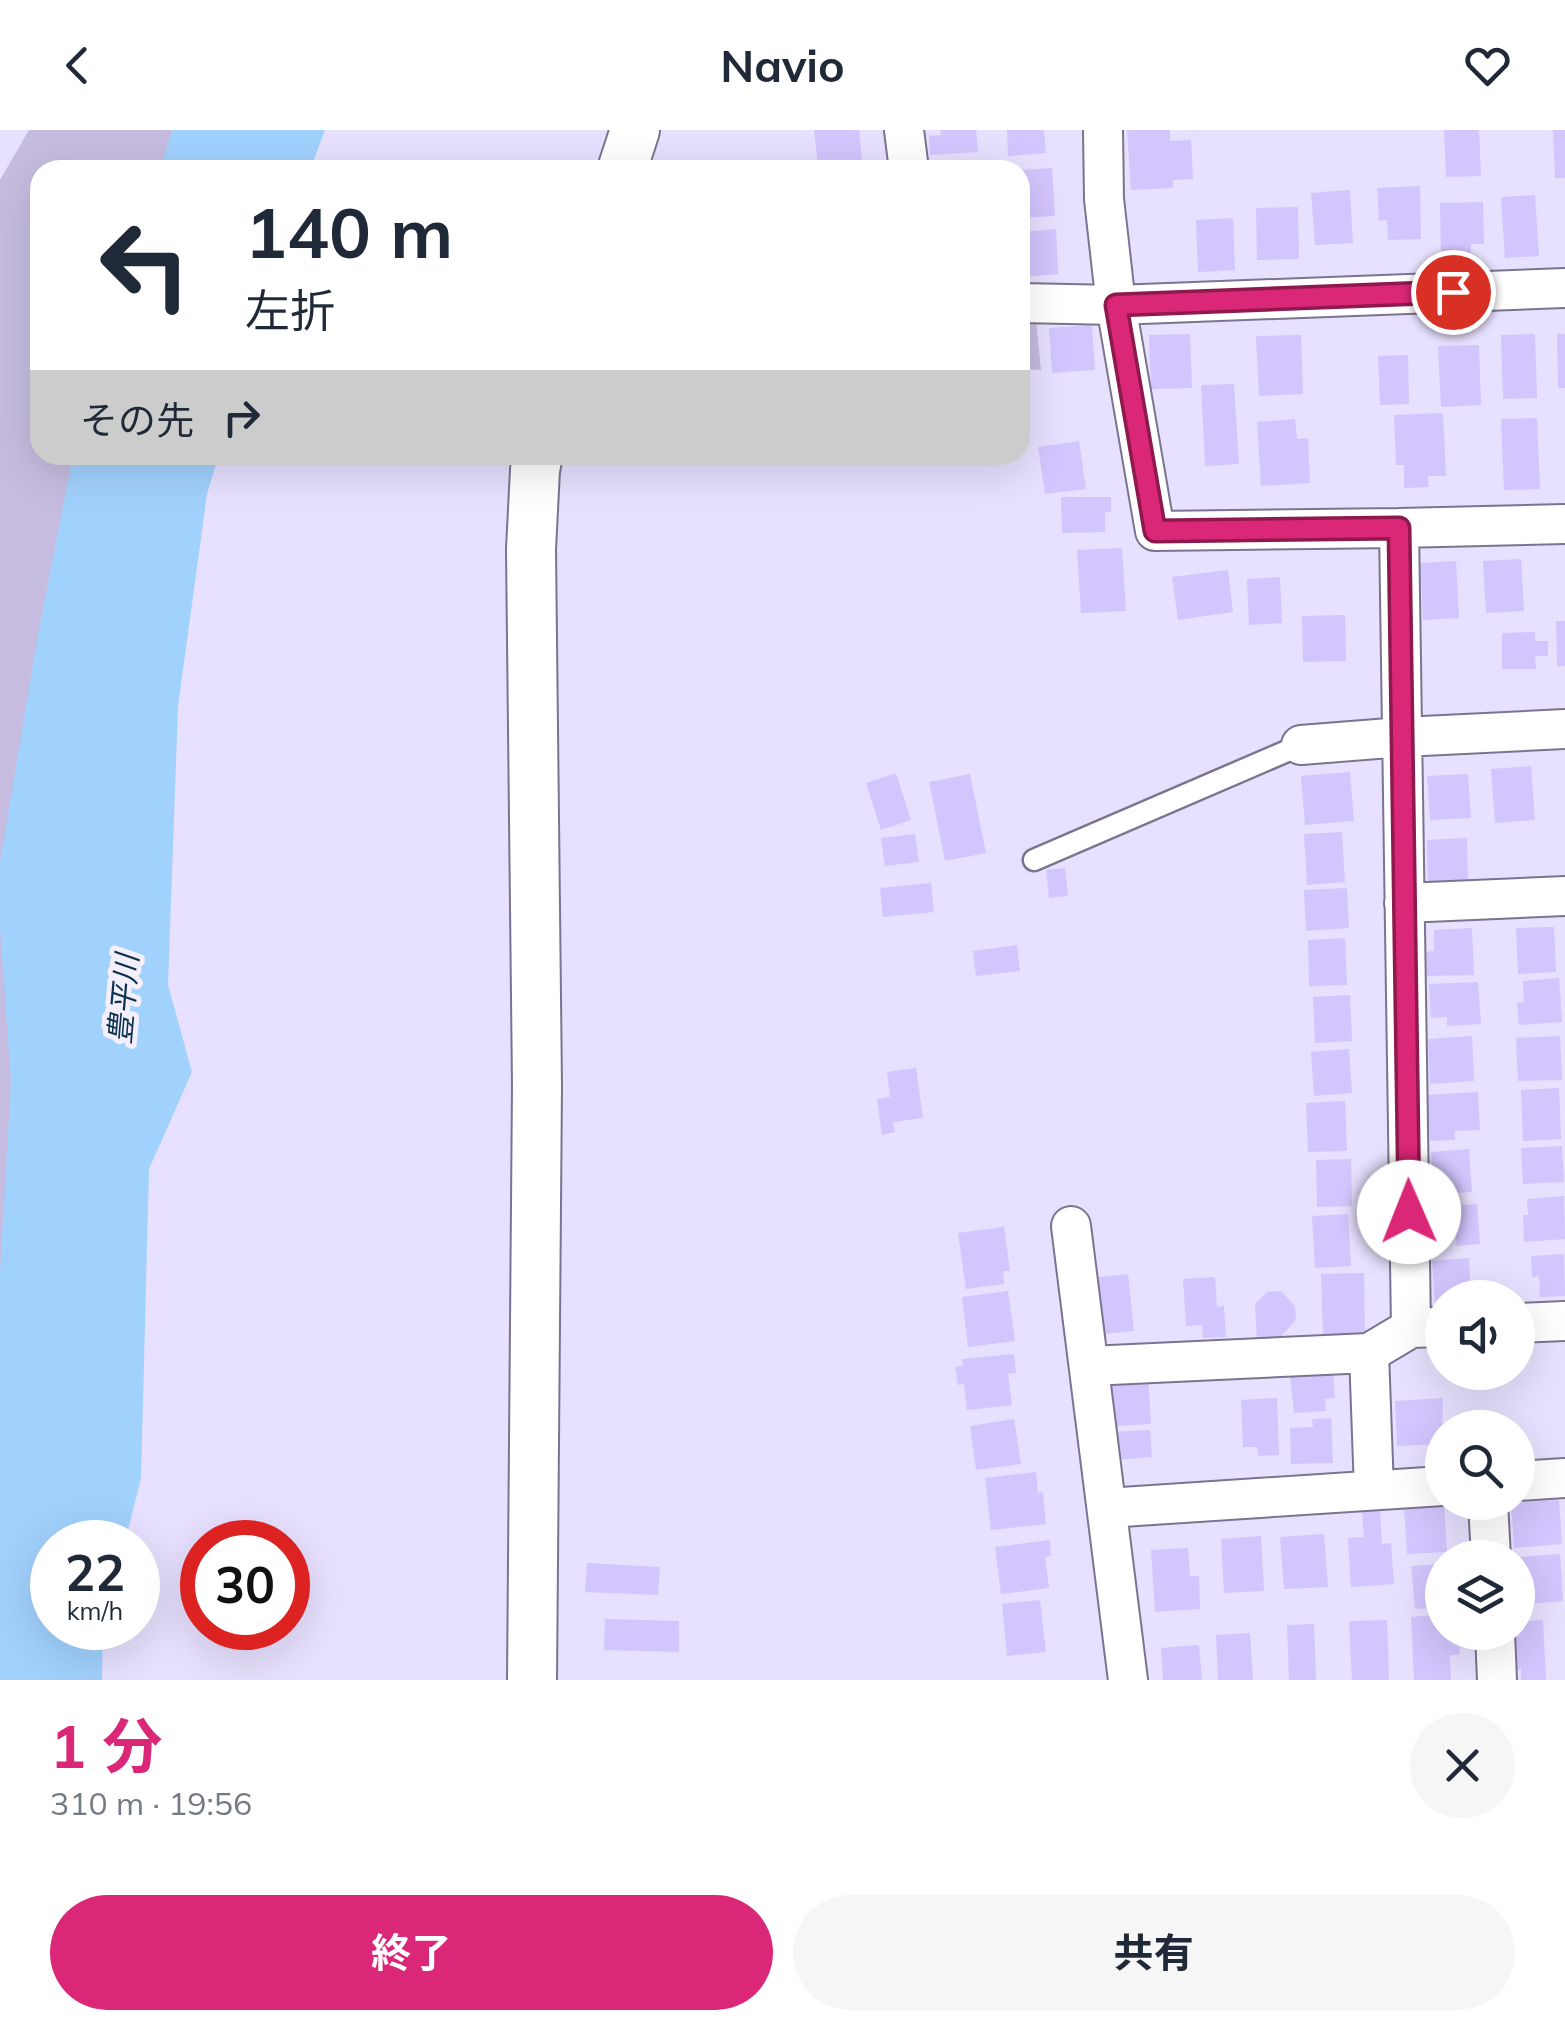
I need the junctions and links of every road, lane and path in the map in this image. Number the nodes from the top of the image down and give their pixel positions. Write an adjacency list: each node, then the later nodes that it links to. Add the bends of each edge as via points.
1 (635, 130): 4 (street)
2 (904, 130): 5 (street)
3 (1103, 130): 8 (street)
4 (625, 160)
5 (907, 160)
6 (1565, 288): 8 (street)
7 (1030, 302): 8 (street)
8 (1116, 305): 11 (street, via 1155,531)
9 (536, 465): 31 (street)
10 (1565, 524): 11 (street)
11 (1399, 528): 13 (street)
12 (1565, 729): 13 (street)
13 (1402, 737): 14 (street); 17 (street)
14 (1301, 745): 15 (lane)
15 (1034, 860)
16 (1565, 896): 17 (street)
17 (1404, 903): 19 (street)
18 (1072, 1226): 24 (street)
19 (1425, 1290)
20 (1565, 1321): 21 (street)
21 (1535, 1322)
22 (1425, 1328): 23 (street)
23 (1368, 1354): 24 (street); 28 (street)
24 (1089, 1366): 29 (street)
25 (1565, 1478): 26 (street)
26 (1535, 1481)
27 (1425, 1487): 28 (street)
28 (1374, 1490): 29 (street)
29 (1107, 1508): 32 (street)
30 (1496, 1650): 33 (street)
31 (532, 1680)
32 (1128, 1680)
33 (1497, 1680)

